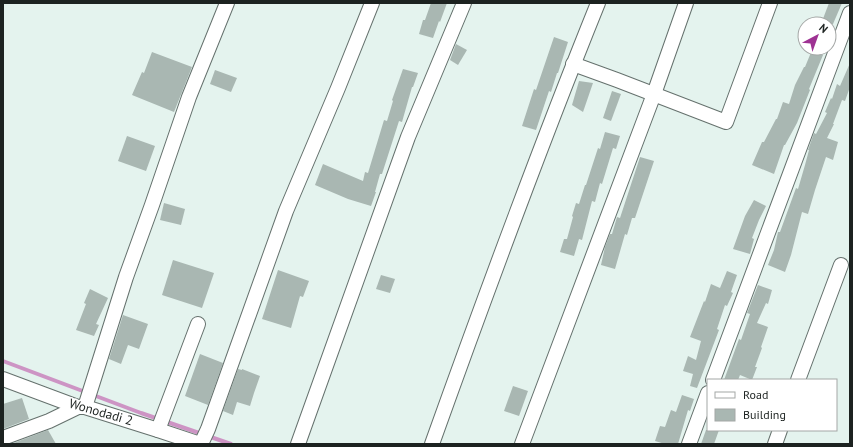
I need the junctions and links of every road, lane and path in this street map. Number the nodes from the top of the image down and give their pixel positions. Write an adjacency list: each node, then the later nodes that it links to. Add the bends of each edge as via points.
1 (228, 3): 16 (street, via 189,97)
2 (372, 3): 20 (street, via 286,211)
3 (464, 3): 21 (street, via 408,137)
4 (598, 3): 8 (street)
5 (686, 3): 9 (street)
6 (770, 3): 9 (street, via 726,122)
7 (850, 13): 13 (street)
8 (573, 64): 9 (street); 22 (street)
9 (654, 94): 23 (street)
10 (841, 265): 14 (street)
11 (198, 324): 17 (street)
12 (3, 379): 16 (street, Wonodadi 2)
13 (713, 379)
14 (798, 379)
15 (707, 396): 24 (street)
16 (85, 401): 17 (street, Wonodadi 2); 19 (street, via 49,421)
17 (161, 423): 20 (street, Wonodadi 2)
18 (780, 431): 25 (street)
19 (3, 438)
20 (203, 439)
21 (298, 444)
22 (432, 444)
23 (522, 444)
24 (689, 444)
25 (775, 444)

